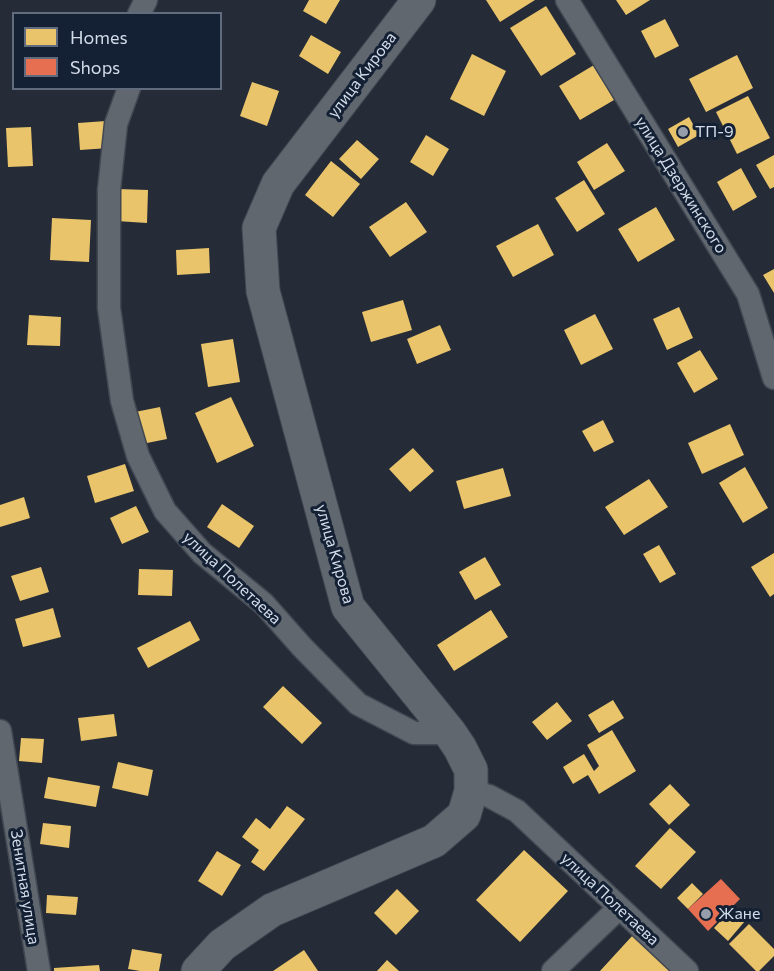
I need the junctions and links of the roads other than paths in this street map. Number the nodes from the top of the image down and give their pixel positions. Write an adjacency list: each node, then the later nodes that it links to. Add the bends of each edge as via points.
1 (419, 0): 6 (main road, улица Кирова, via 278,184 259,228 263,291 348,607)
2 (567, 0): 4 (street, улица Дзержинского, via 748,294)
3 (128, 90): 6 (street, улица Полетаева, via 116,124 109,190 108,308 122,400 138,456 165,511 202,553 264,604 358,704 414,733)
4 (774, 378)
5 (0, 731): 9 (street, Зенитная улица)
6 (450, 733): 7 (main road, улица Кирова, via 471,770)
7 (471, 791): 8 (street, улица Полетаева, via 517,811); 10 (main road, улица Кирова, via 464,815 434,840 272,910 222,945)
8 (619, 908): 11 (street); 12 (street, улица Полетаева)
9 (39, 971)
10 (198, 971)
11 (553, 971)
12 (687, 971)

